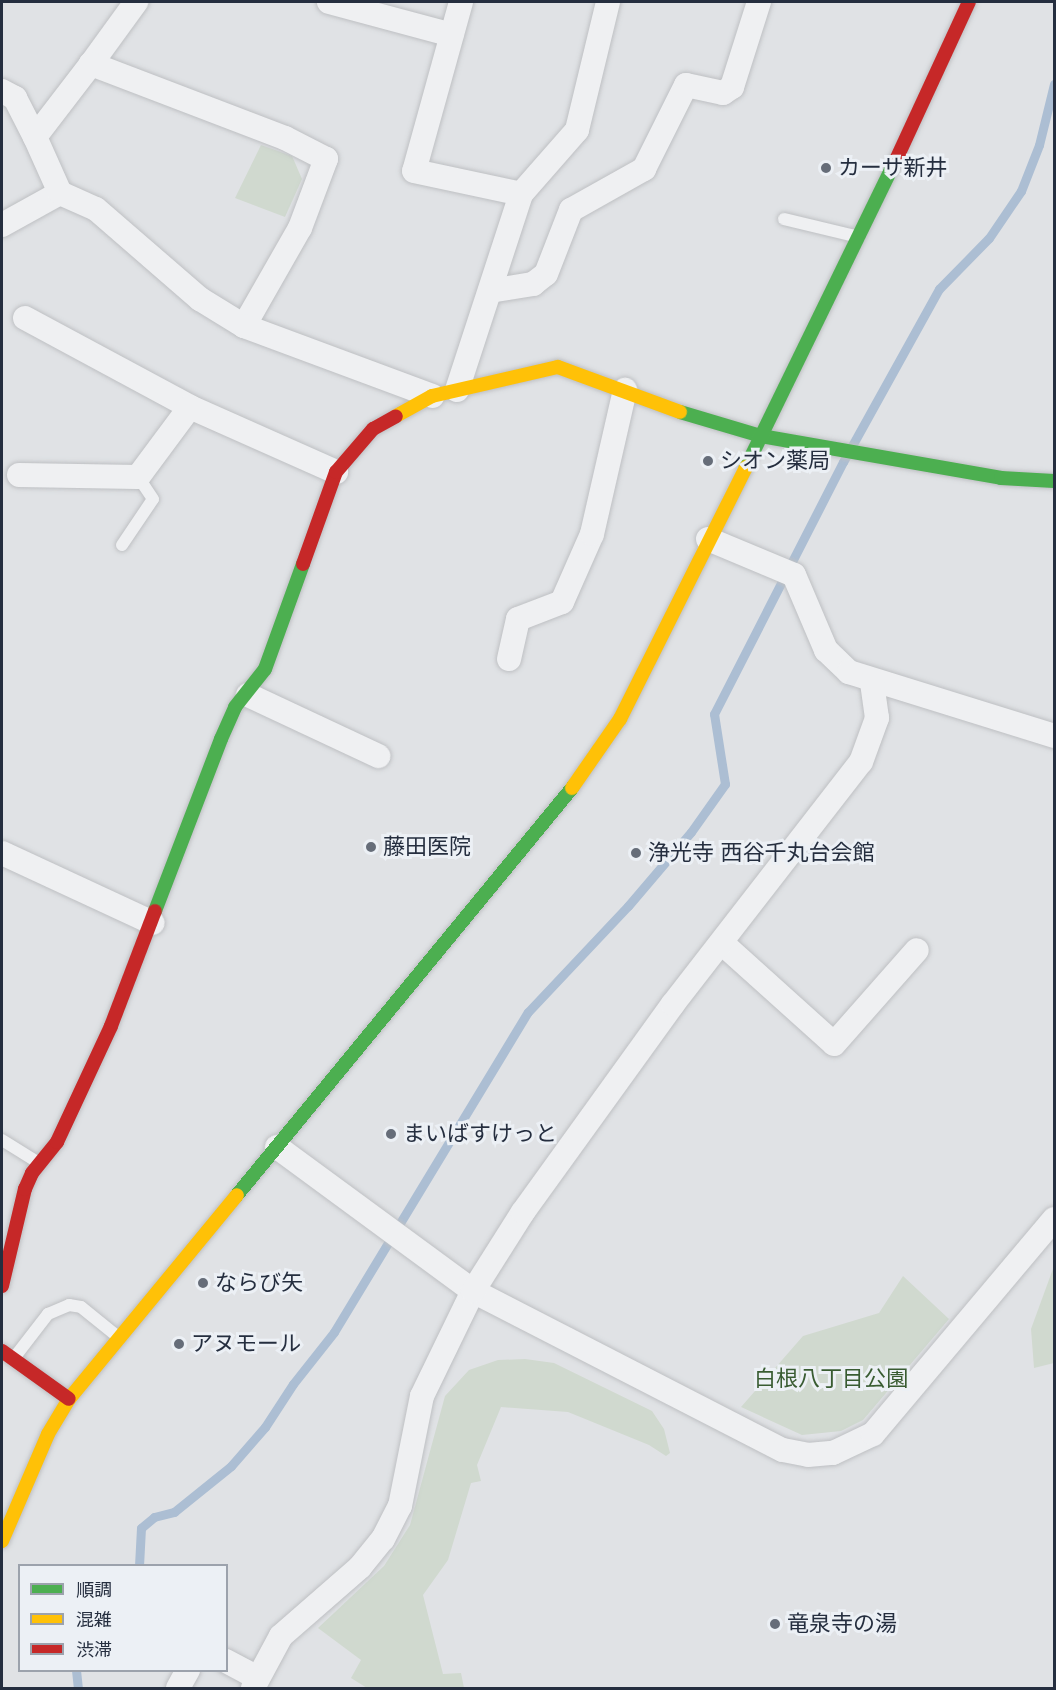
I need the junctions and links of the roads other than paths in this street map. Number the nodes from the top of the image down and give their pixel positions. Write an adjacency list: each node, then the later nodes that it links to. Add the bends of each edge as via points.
1 (136, 2): 8 (street)
2 (329, 2): 7 (street)
3 (461, 2): 7 (street)
4 (608, 2): 12 (street, via 577,130)
5 (759, 2): 16 (street, via 732,87 723,93 686,85 644,169 571,210 546,274 533,284)
6 (969, 2): 15 (street)
7 (452, 35): 12 (street, via 414,171)
8 (91, 64): 10 (street); 18 (street, via 285,138 326,159 300,228)
9 (2, 90): 10 (street, via 15,98)
10 (35, 137): 11 (street)
11 (60, 193): 14 (street); 18 (street, via 96,209 200,299)
12 (521, 194): 16 (street)
13 (784, 219): 15 (lane)
14 (2, 225)
15 (860, 237): 23 (street)
16 (490, 291): 19 (street)
17 (25, 318): 22 (street)
18 (244, 326): 21 (street)
19 (457, 390): 20 (street, via 558,367); 21 (street)
20 (625, 390): 23 (street, via 673,410); 30 (street, via 592,534 562,602 518,619)
21 (432, 396): 24 (street, via 373,429)
22 (190, 407): 24 (street); 26 (street)
23 (761, 436): 27 (street, via 1001,478); 28 (street)
24 (336, 472): 32 (street, via 265,669)
25 (19, 475): 26 (street)
26 (138, 477): 29 (lane, via 153,499)
27 (1054, 481)
28 (708, 539): 31 (street, via 794,575 826,650 849,672); 40 (street, via 620,719 594,762)
29 (122, 545)
30 (509, 660)
31 (872, 681): 33 (street); 37 (street, via 877,718 861,762)
32 (248, 695): 34 (street); 36 (street, via 235,707 221,739)
33 (1054, 736)
34 (378, 756)
35 (2, 853): 36 (street)
36 (153, 923): 41 (street, via 57,1142)
37 (723, 944): 38 (street, via 834,1044); 44 (street, via 673,1004 523,1212)
38 (917, 950)
39 (2, 1140): 41 (lane)
40 (277, 1147): 44 (street); 45 (street)
41 (40, 1164): 43 (street, via 25,1189)
42 (1054, 1218): 44 (street, via 873,1434 833,1453 808,1455 783,1450)
43 (2, 1286)
44 (473, 1291): 52 (street, via 422,1395 400,1506 383,1539 360,1567 281,1636)
45 (120, 1338): 47 (lane, via 81,1307 69,1305 48,1314); 48 (street)
46 (2, 1351): 47 (street)
47 (14, 1359): 48 (street)
48 (69, 1399): 49 (street, via 48,1434)
49 (2, 1540)
50 (228, 1663): 52 (street)
51 (187, 1672): 53 (street)
52 (255, 1683)
53 (178, 1689)

